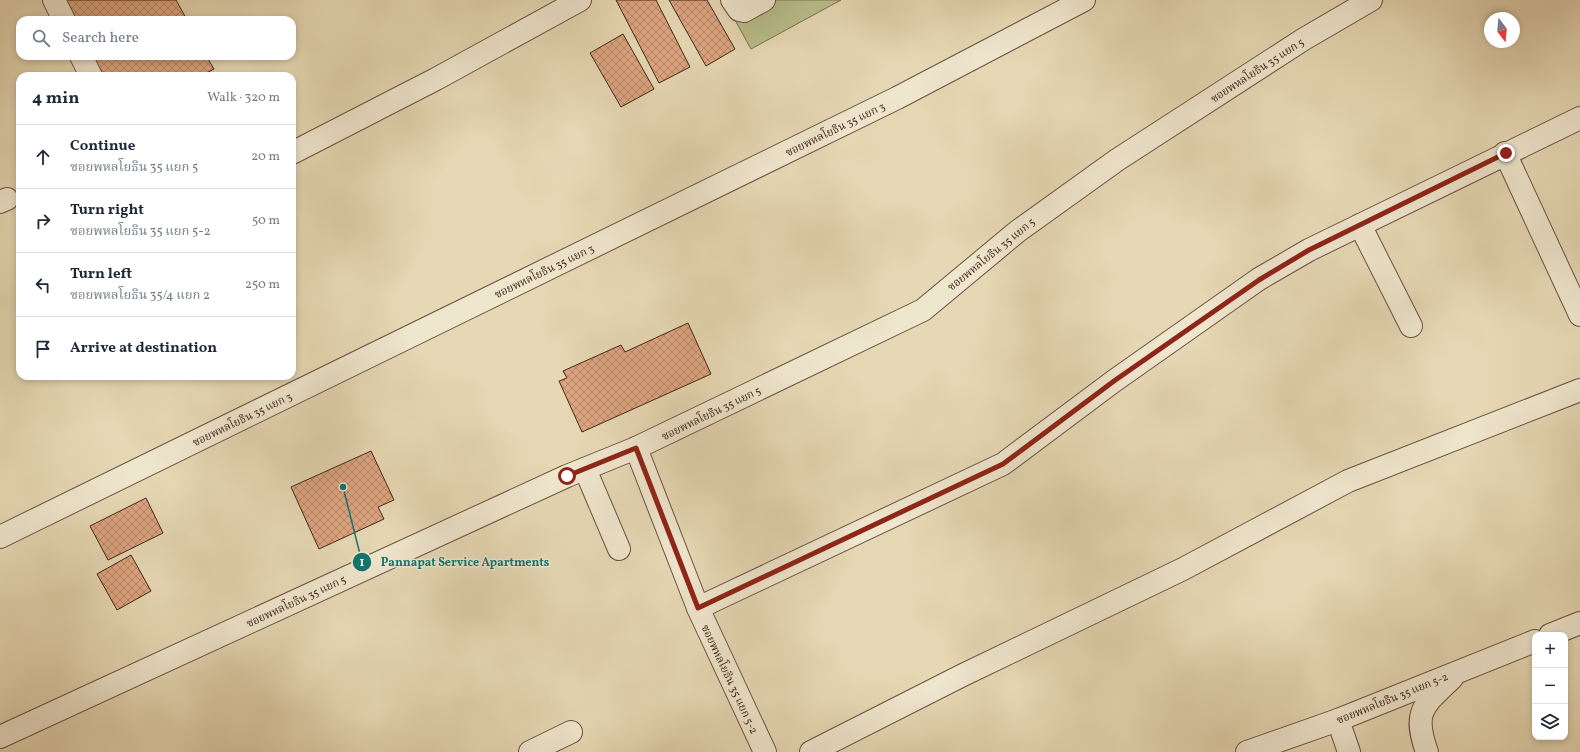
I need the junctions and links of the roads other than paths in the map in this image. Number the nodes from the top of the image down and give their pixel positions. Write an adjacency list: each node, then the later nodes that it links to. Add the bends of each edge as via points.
1 (54, 0): 7 (street)
2 (580, 0): 11 (street, via 436,79)
3 (732, 0): 4 (street, via 739,10 744,11)
4 (764, 0)
5 (1084, 0): 19 (street, ซอยพหลโยธิน 35 แยก 3, via 890,101)
6 (1371, 0): 17 (street, ซอยพหลโยธิน 35 แยก 5, via 1304,39 1117,160 1018,231 923,310)
7 (62, 16)
8 (83, 60): 9 (street)
9 (89, 72)
10 (1580, 118): 12 (street)
11 (296, 151)
12 (1506, 153): 13 (street); 14 (street)
13 (1360, 225): 15 (street); 21 (street, via 1309,250 1259,280 1120,376 1003,464)
14 (1580, 314)
15 (1411, 326)
16 (1580, 390): 31 (street, via 1348,481 1183,568)
17 (636, 448): 18 (street, ซอยพหลโยธิน 35 แยก 5); 21 (street, ซอยพหลโยธิน 35 แยก 5-2)
18 (584, 470): 20 (street); 28 (street, ซอยพหลโยธิน 35 แยก 5)
19 (0, 537)
20 (619, 549)
21 (698, 608): 30 (street, ซอยพหลโยธิน 35 แยก 5-2)
22 (1579, 625): 23 (street)
23 (1559, 632)
24 (1532, 642): 25 (street, ซอยพหลโยธิน 35 แยก 5-2)
25 (1458, 672): 26 (street, ซอยพหลโยธิน 35 แยก 5-2); 34 (street, via 1425,704 1420,720)
26 (1338, 720): 32 (street, ซอยพหลโยธิน 35 แยก 5-2); 33 (street)
27 (571, 732): 29 (street)
28 (0, 737)
29 (530, 752)
30 (764, 752)
31 (811, 752)
32 (1247, 752)
33 (1349, 752)
34 (1427, 752)

